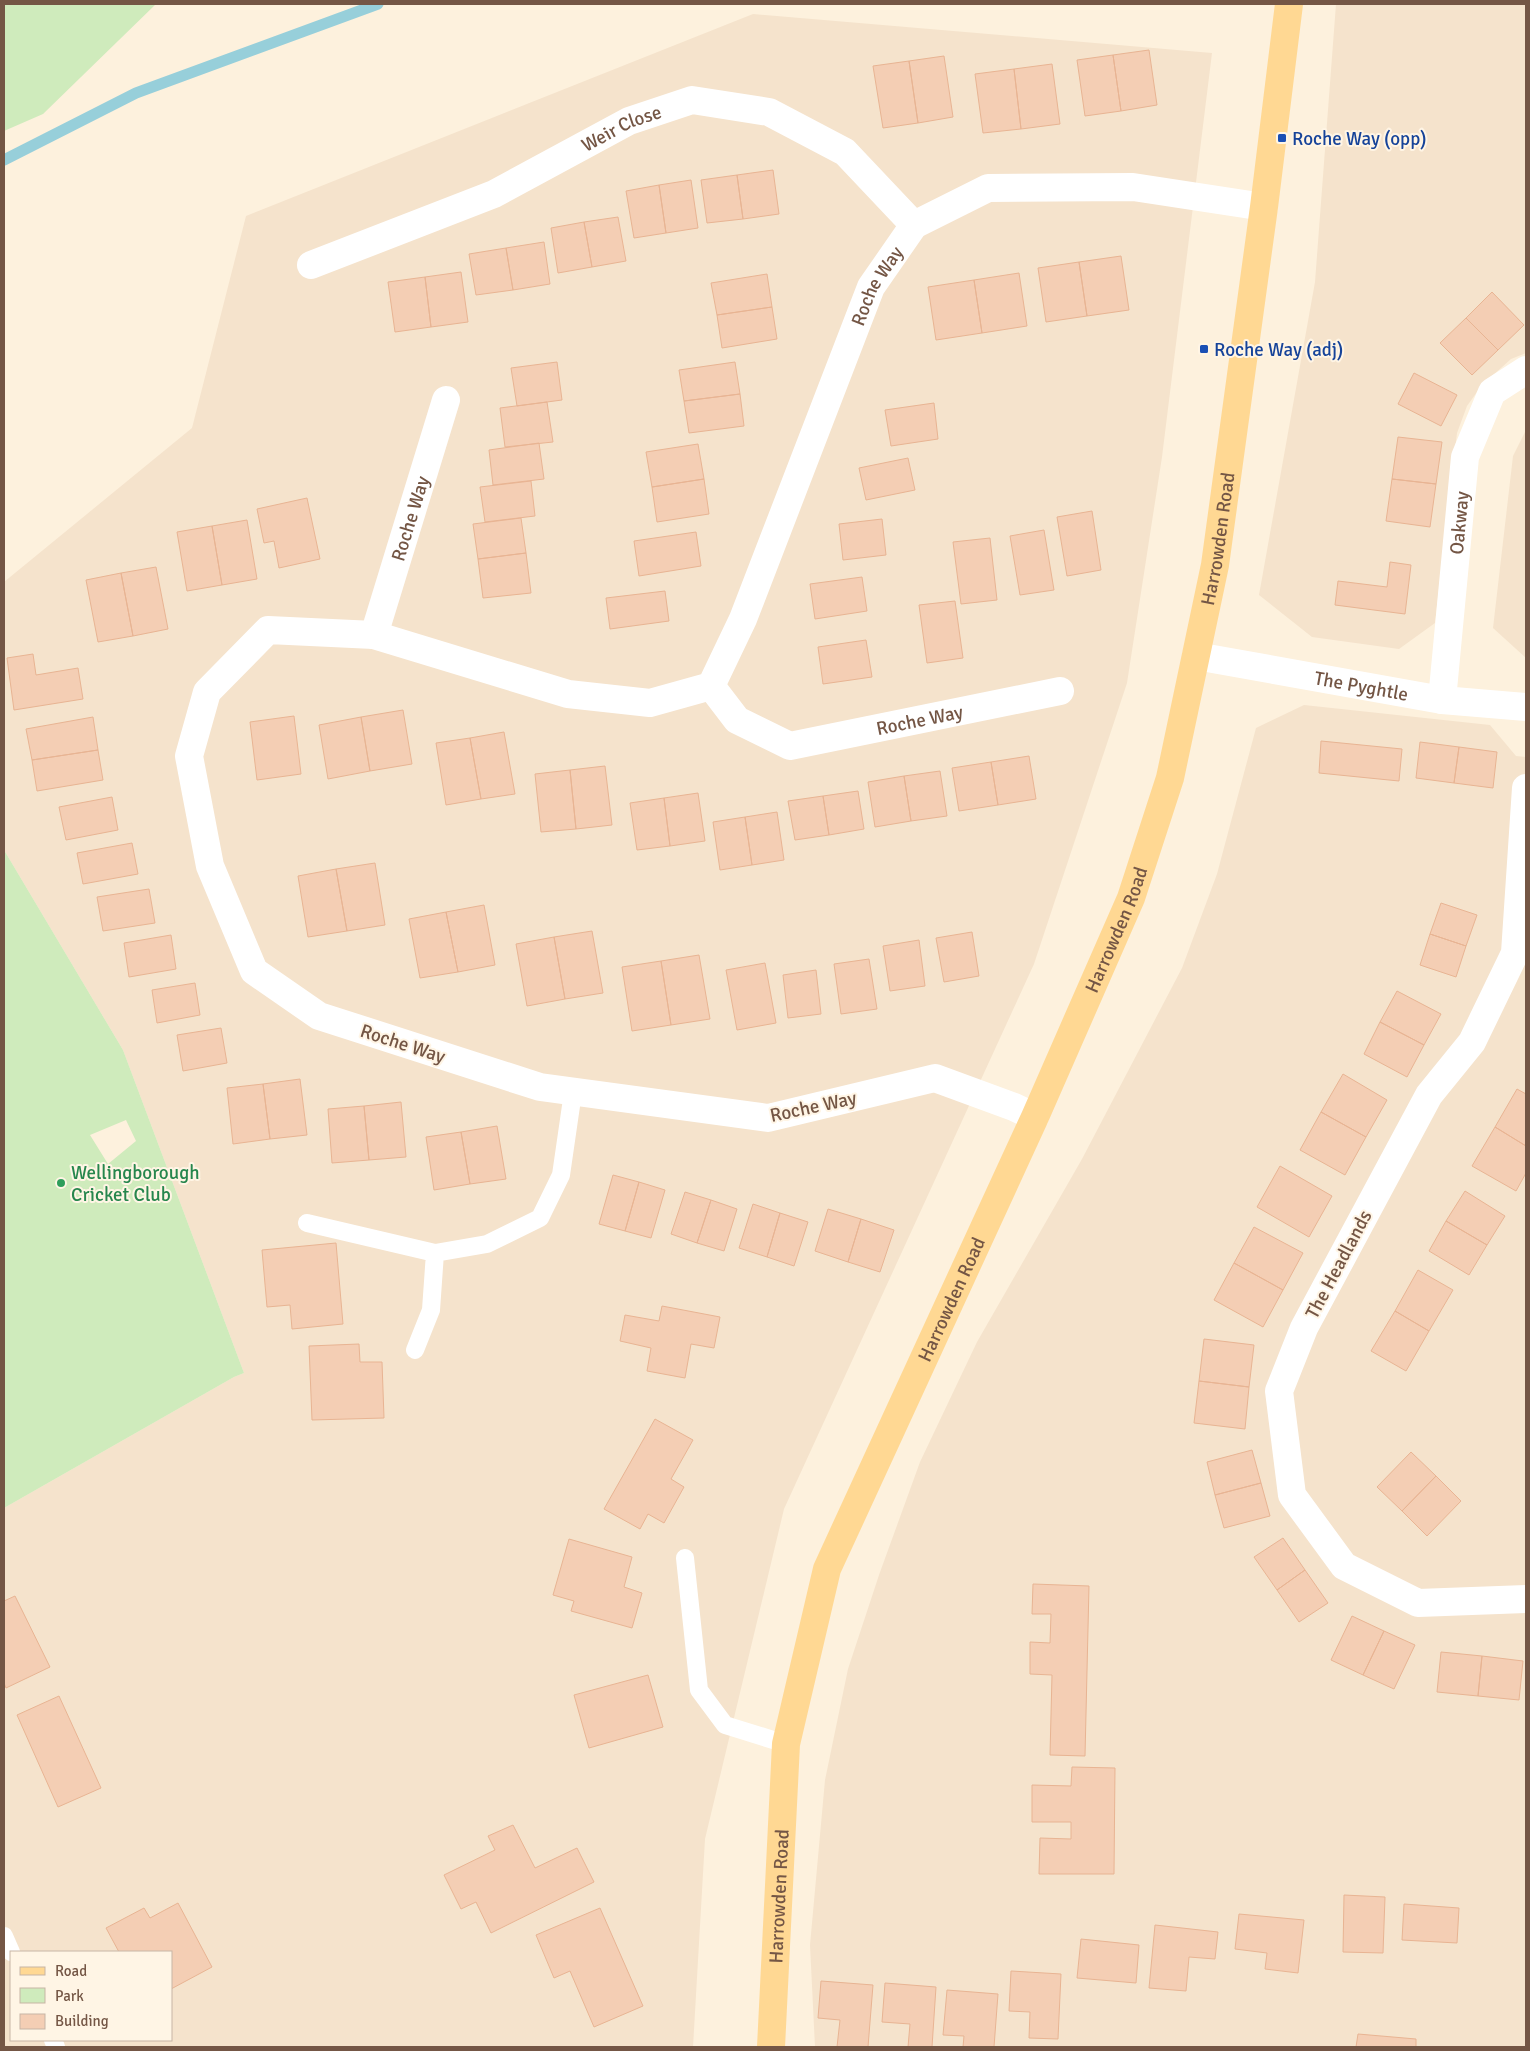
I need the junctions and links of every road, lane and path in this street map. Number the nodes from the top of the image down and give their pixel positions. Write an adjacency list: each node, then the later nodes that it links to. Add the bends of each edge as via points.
1 (1289, 4): 2 (main road, Harrowden Road)
2 (1264, 207): 3 (street, Roche Way, via 1133,187 988,188); 8 (main road, Harrowden Road, via 1215,565)
3 (914, 225): 4 (street, Weir Close, via 845,152 769,112 692,100 629,121 494,194); 9 (street, Roche Way, via 870,287 743,619)
4 (312, 265)
5 (1526, 370): 11 (street, Oakway, via 1492,392 1465,457)
6 (446, 400): 7 (street, Roche Way)
7 (374, 635): 9 (street, Roche Way, via 568,694 650,703); 14 (street, Roche Way, via 268,630 208,692 189,756 210,866 254,971 319,1016 540,1088)
8 (1196, 656): 11 (street, The Pyghtle); 15 (main road, Harrowden Road, via 1170,778 1131,898)
9 (711, 686): 10 (street, Roche Way, via 737,720 790,746)
10 (1060, 691)
11 (1442, 700): 12 (street, The Pyghtle)
12 (1526, 707)
13 (1526, 788): 20 (street, The Headlands, via 1516,953 1472,1042 1429,1095 1304,1328 1279,1391 1292,1495 1344,1566 1418,1602)
14 (573, 1092): 15 (street, Roche Way, via 768,1118 935,1078); 17 (lane, via 561,1175 540,1218 487,1244)
15 (1035, 1117): 21 (main road, Harrowden Road, via 827,1569)
16 (307, 1223): 17 (lane)
17 (435, 1253): 18 (lane, via 432,1310)
18 (415, 1350)
19 (685, 1558): 21 (lane, via 699,1690 726,1725)
20 (1526, 1600)
21 (786, 1744): 24 (main road, Harrowden Road)
22 (4, 1936): 23 (lane)
23 (12, 1951)
24 (771, 2047)

